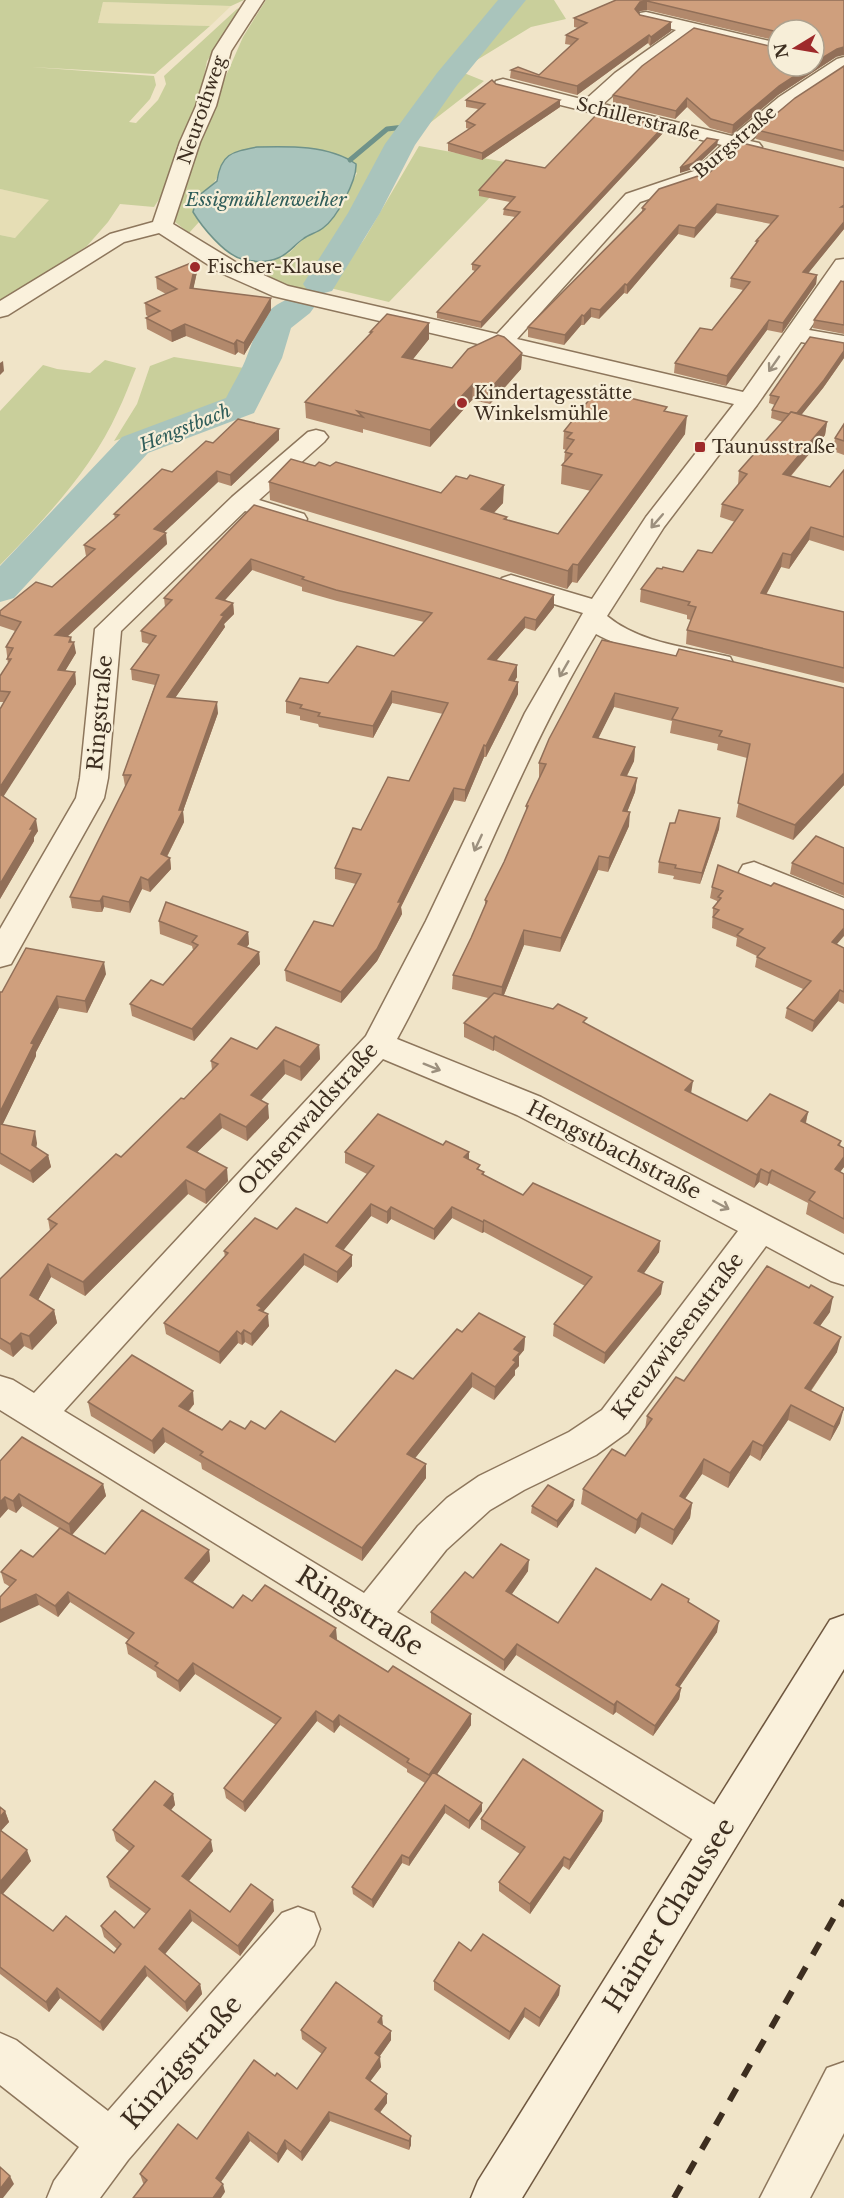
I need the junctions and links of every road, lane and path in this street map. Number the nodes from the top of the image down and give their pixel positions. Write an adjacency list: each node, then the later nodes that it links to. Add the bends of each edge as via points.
1 (255, 0): 11 (street, Neurothweg, via 215,67 206,106)
2 (646, 17): 3 (street)
3 (690, 27): 4 (street); 8 (street)
4 (766, 46)
5 (826, 62): 6 (street)
6 (842, 65): 9 (street, Burgstraße, via 786,100)
7 (503, 85): 8 (street, Schillerstraße)
8 (588, 107): 9 (street, Schillerstraße)
9 (735, 143): 10 (street, Schillerstraße); 15 (street, Burgstraße, via 696,178 633,198)
10 (767, 151)
11 (162, 226): 13 (street, via 117,238); 15 (street, via 229,268 281,291)
12 (844, 265): 14 (street)
13 (0, 310)
14 (795, 334): 16 (street); 17 (street, one-way to 17)
15 (501, 343): 17 (street)
16 (844, 343)
17 (749, 400): 22 (street, one-way to 22, via 655,522)
18 (316, 437): 19 (street, Ringstraße)
19 (241, 502): 20 (street); 26 (street, Ringstraße, via 108,629 90,798)
20 (320, 526)
21 (487, 576): 22 (street)
22 (596, 613): 23 (street, via 607,630 640,643); 27 (street, Ochsenwaldstraße, one-way to 27, via 540,711 414,981)
23 (745, 669)
24 (754, 872): 25 (street)
25 (844, 910)
26 (0, 956)
27 (378, 1044): 28 (street, Hengstbachstraße, one-way to 28, via 529,1106); 30 (street, Ochsenwaldstraße)
28 (762, 1226): 29 (street, Hengstbachstraße); 31 (street, Kreuzwiesenstraße, via 615,1421 592,1438 475,1499 444,1525)
29 (844, 1271)
30 (13, 1405): 31 (street, Ringstraße)
31 (369, 1617): 33 (street, Ringstraße)
32 (844, 1633): 33 (street, Hainer Chaussee)
33 (720, 1832): 39 (street, Hainer Chaussee)
34 (298, 1929): 37 (street, Kinzigstraße)
35 (0, 2055): 37 (street)
36 (844, 2085): 40 (street)
37 (111, 2143): 38 (street, Kinzigstraße)
38 (71, 2198)
39 (495, 2198)
40 (784, 2198)

